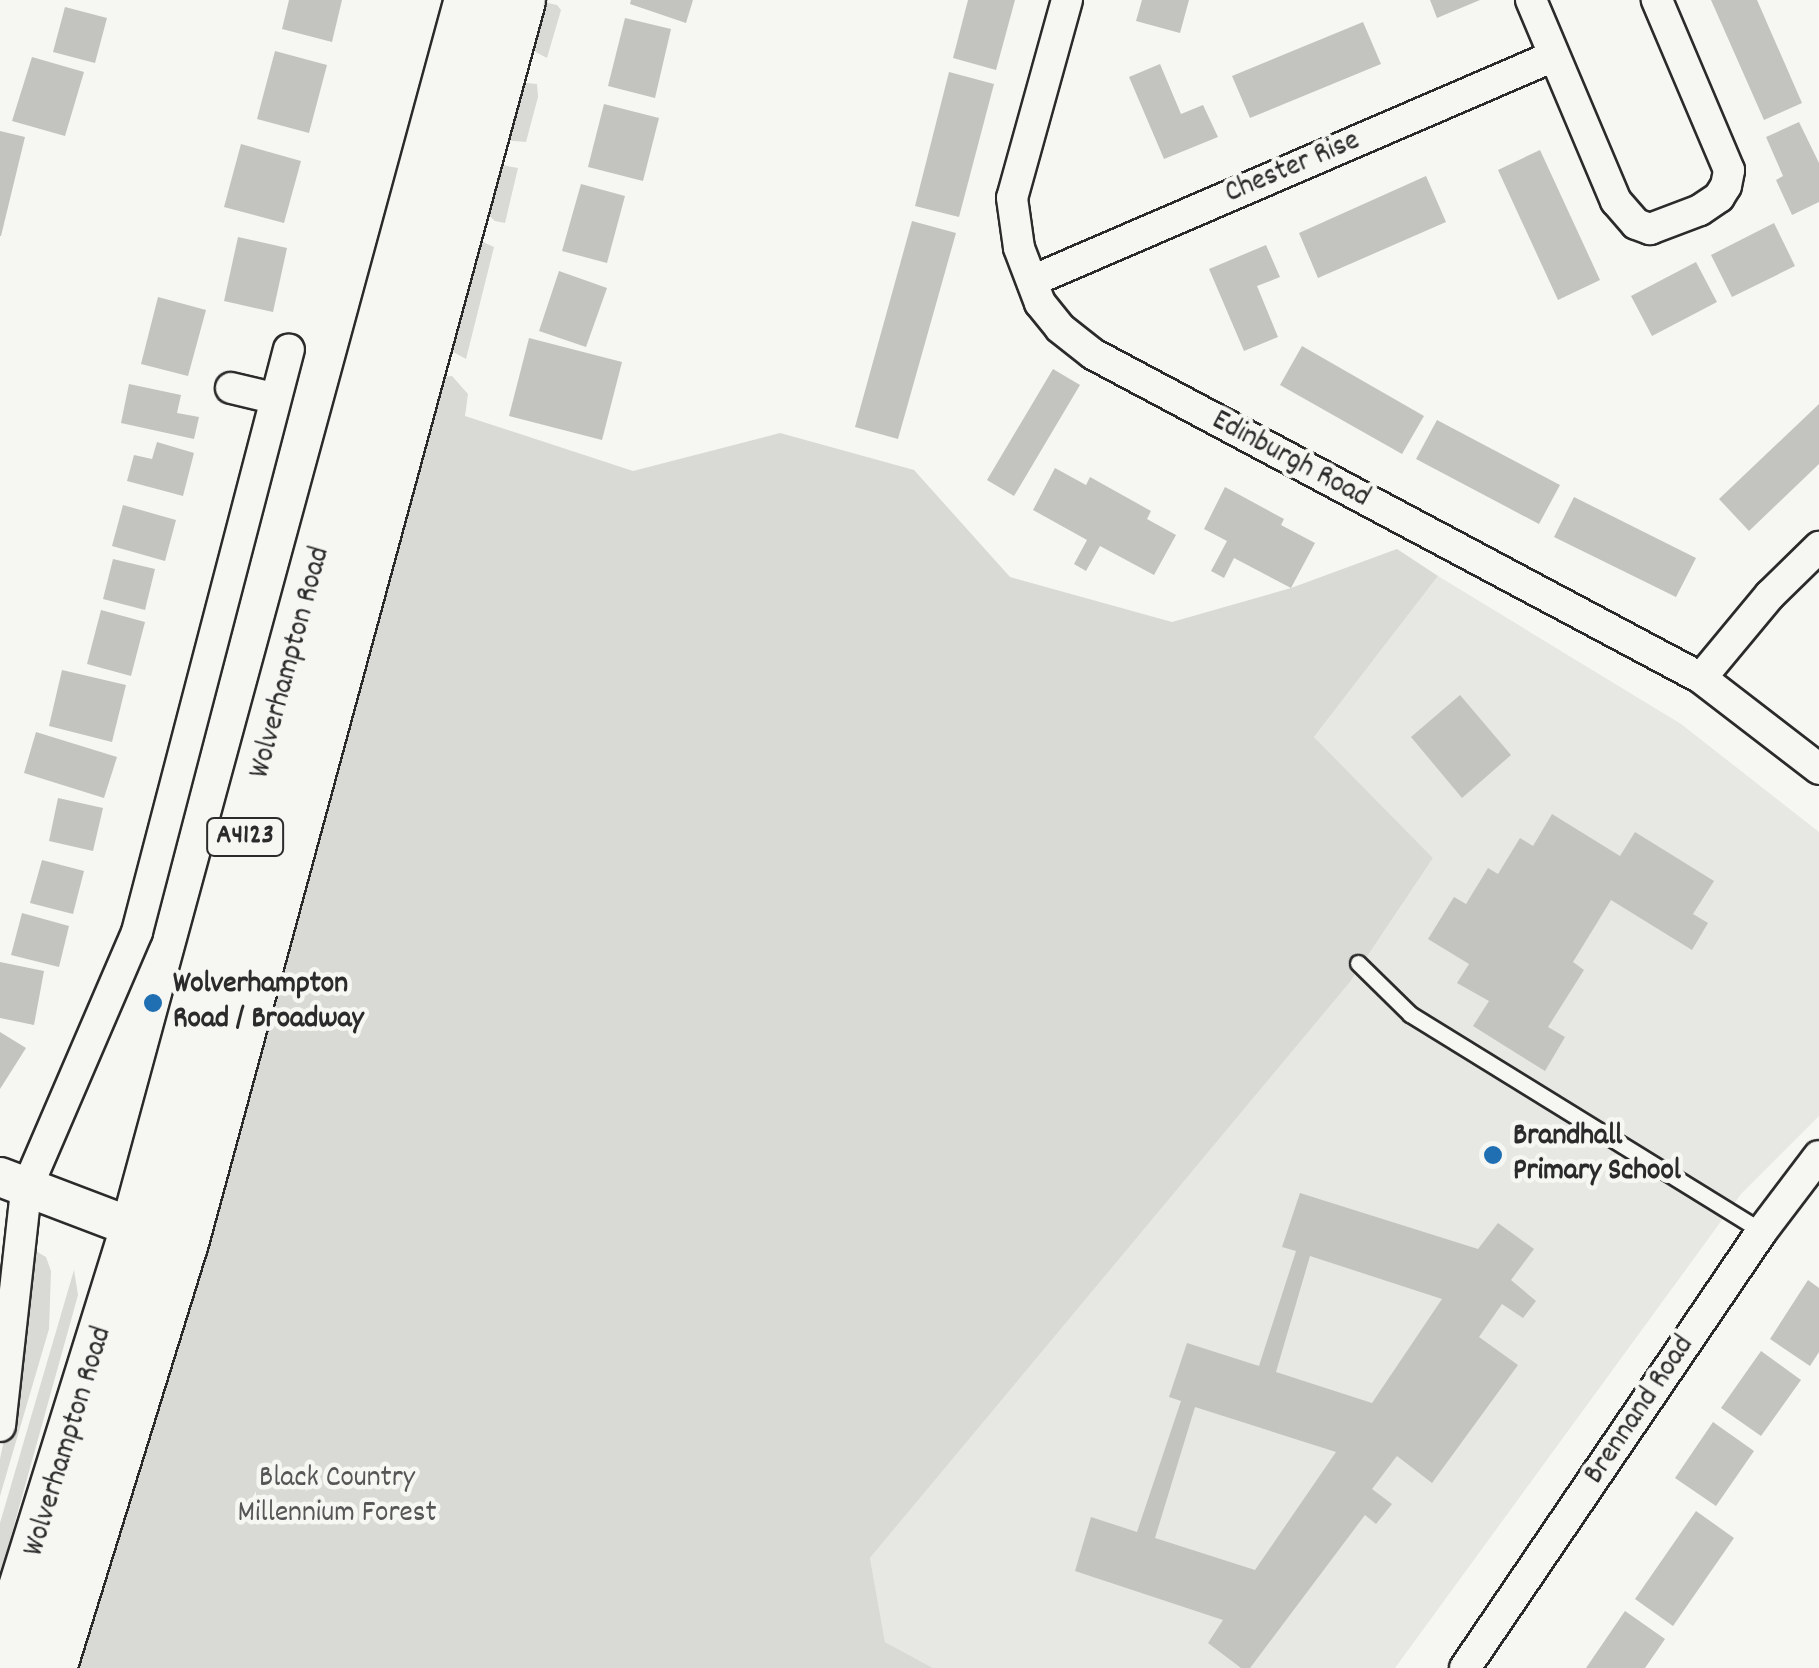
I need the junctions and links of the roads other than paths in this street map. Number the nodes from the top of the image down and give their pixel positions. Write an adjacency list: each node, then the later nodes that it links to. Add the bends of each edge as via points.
1 (471, 0): 18 (highway, Wolverhampton Road / A4123)
2 (519, 0): 18 (highway, Wolverhampton Road / A4123)
3 (1067, 0): 7 (street, Edinburgh Road, via 1012,198 1012,222)
4 (1531, 0): 6 (street)
5 (1658, 0): 6 (street, via 1729,170 1726,186 1700,210 1650,229 1625,213)
6 (1554, 56): 7 (street, Chester Rise)
7 (1032, 281): 12 (street, Edinburgh Road, via 1060,328 1093,354)
8 (289, 348): 10 (street)
9 (231, 388): 10 (street)
10 (274, 398): 16 (street, via 137,932)
11 (1819, 548): 12 (street, via 1770,594)
12 (1701, 678): 13 (street, Edinburgh Road)
13 (1819, 769)
14 (1358, 963): 17 (lane, via 1410,1014)
15 (1819, 1156): 17 (street, Brennand Road)
16 (13, 1183): 18 (street); 19 (street)
17 (1762, 1231): 22 (street, Brennand Road)
18 (159, 1236): 20 (highway, Wolverhampton Road / A4123); 21 (highway, Wolverhampton Road / A4123)
19 (0, 1426)
20 (0, 1668)
21 (50, 1668)
22 (1465, 1668)

